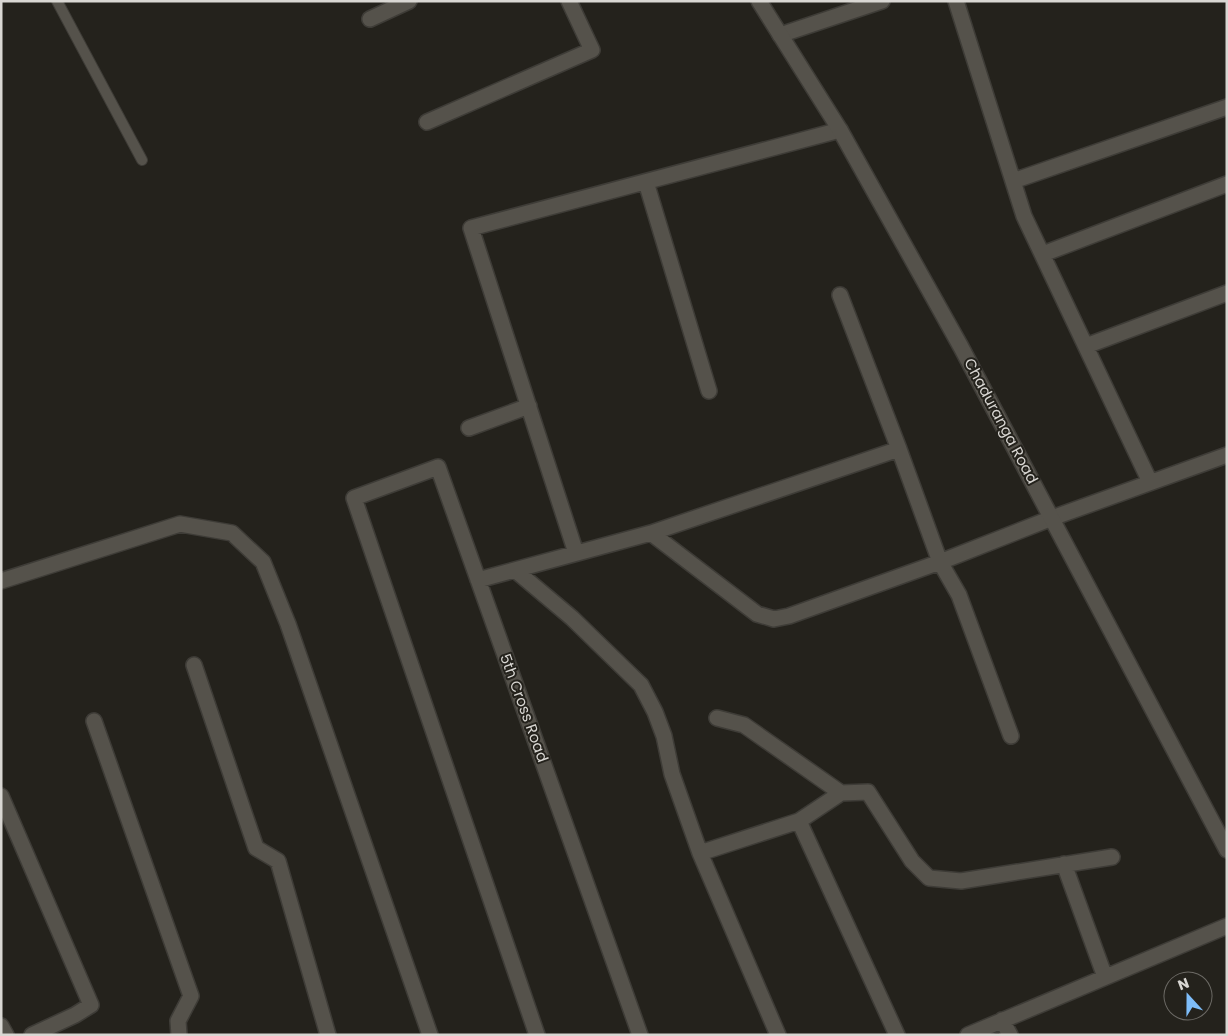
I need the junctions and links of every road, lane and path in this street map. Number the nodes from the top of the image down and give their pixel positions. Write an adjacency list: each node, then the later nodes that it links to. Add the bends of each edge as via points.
1 (57, 1): 12 (lane)
2 (409, 1): 7 (street)
3 (569, 1): 10 (street, via 592,50)
4 (759, 1): 8 (street, Chaduranga Road)
5 (882, 1): 8 (street)
6 (956, 1): 13 (street)
7 (370, 19)
8 (780, 35): 11 (street, Chaduranga Road)
9 (1227, 107): 13 (street)
10 (427, 122)
11 (840, 130): 14 (street); 26 (street, Chaduranga Road, via 962,346)
12 (142, 160)
13 (1013, 181): 16 (street, via 1024,216)
14 (646, 182): 20 (street); 21 (street, via 470,228)
15 (1227, 184): 16 (street)
16 (1043, 254): 19 (street)
17 (1227, 293): 19 (street)
18 (840, 295): 23 (street)
19 (1086, 346): 25 (street)
20 (709, 390)
21 (529, 406): 22 (street); 28 (street)
22 (469, 428)
23 (899, 449): 27 (street); 29 (street)
24 (1227, 455): 25 (street)
25 (1150, 482): 26 (street)
26 (1052, 518): 29 (street); 40 (street, Chaduranga Road)
27 (651, 533): 28 (street); 29 (street, via 757,614 774,619)
28 (576, 553): 30 (street)
29 (940, 562): 36 (street, via 959,595)
30 (515, 570): 31 (street); 41 (street, via 572,618 641,685 664,736 672,774)
31 (478, 580): 53 (street, 5th Cross Road, via 438,467 354,498); 54 (street, 5th Cross Road)
32 (1, 581): 52 (street, via 180,524 232,533 263,562 288,624)
33 (194, 665): 51 (street, via 256,848 278,861)
34 (717, 718): 37 (street, via 744,725)
35 (94, 722): 50 (street, via 191,996 178,1021)
36 (1011, 736)
37 (841, 793): 39 (street); 43 (street, via 868,792 912,861 929,878 961,881)
38 (1, 796): 49 (street, via 91,1005 75,1016)
39 (799, 821): 41 (street); 56 (street)
40 (1227, 850)
41 (700, 853): 55 (street)
42 (1112, 857): 43 (street)
43 (1064, 864): 45 (street)
44 (1227, 926): 45 (street)
45 (1105, 977): 46 (street)
46 (1002, 1020): 57 (street); 58 (street)
47 (1, 1026): 48 (street)
48 (6, 1035)
49 (32, 1035)
50 (179, 1035)
51 (328, 1035)
52 (430, 1035)
53 (537, 1035)
54 (640, 1035)
55 (778, 1035)
56 (896, 1035)
57 (968, 1035)
58 (1010, 1035)

